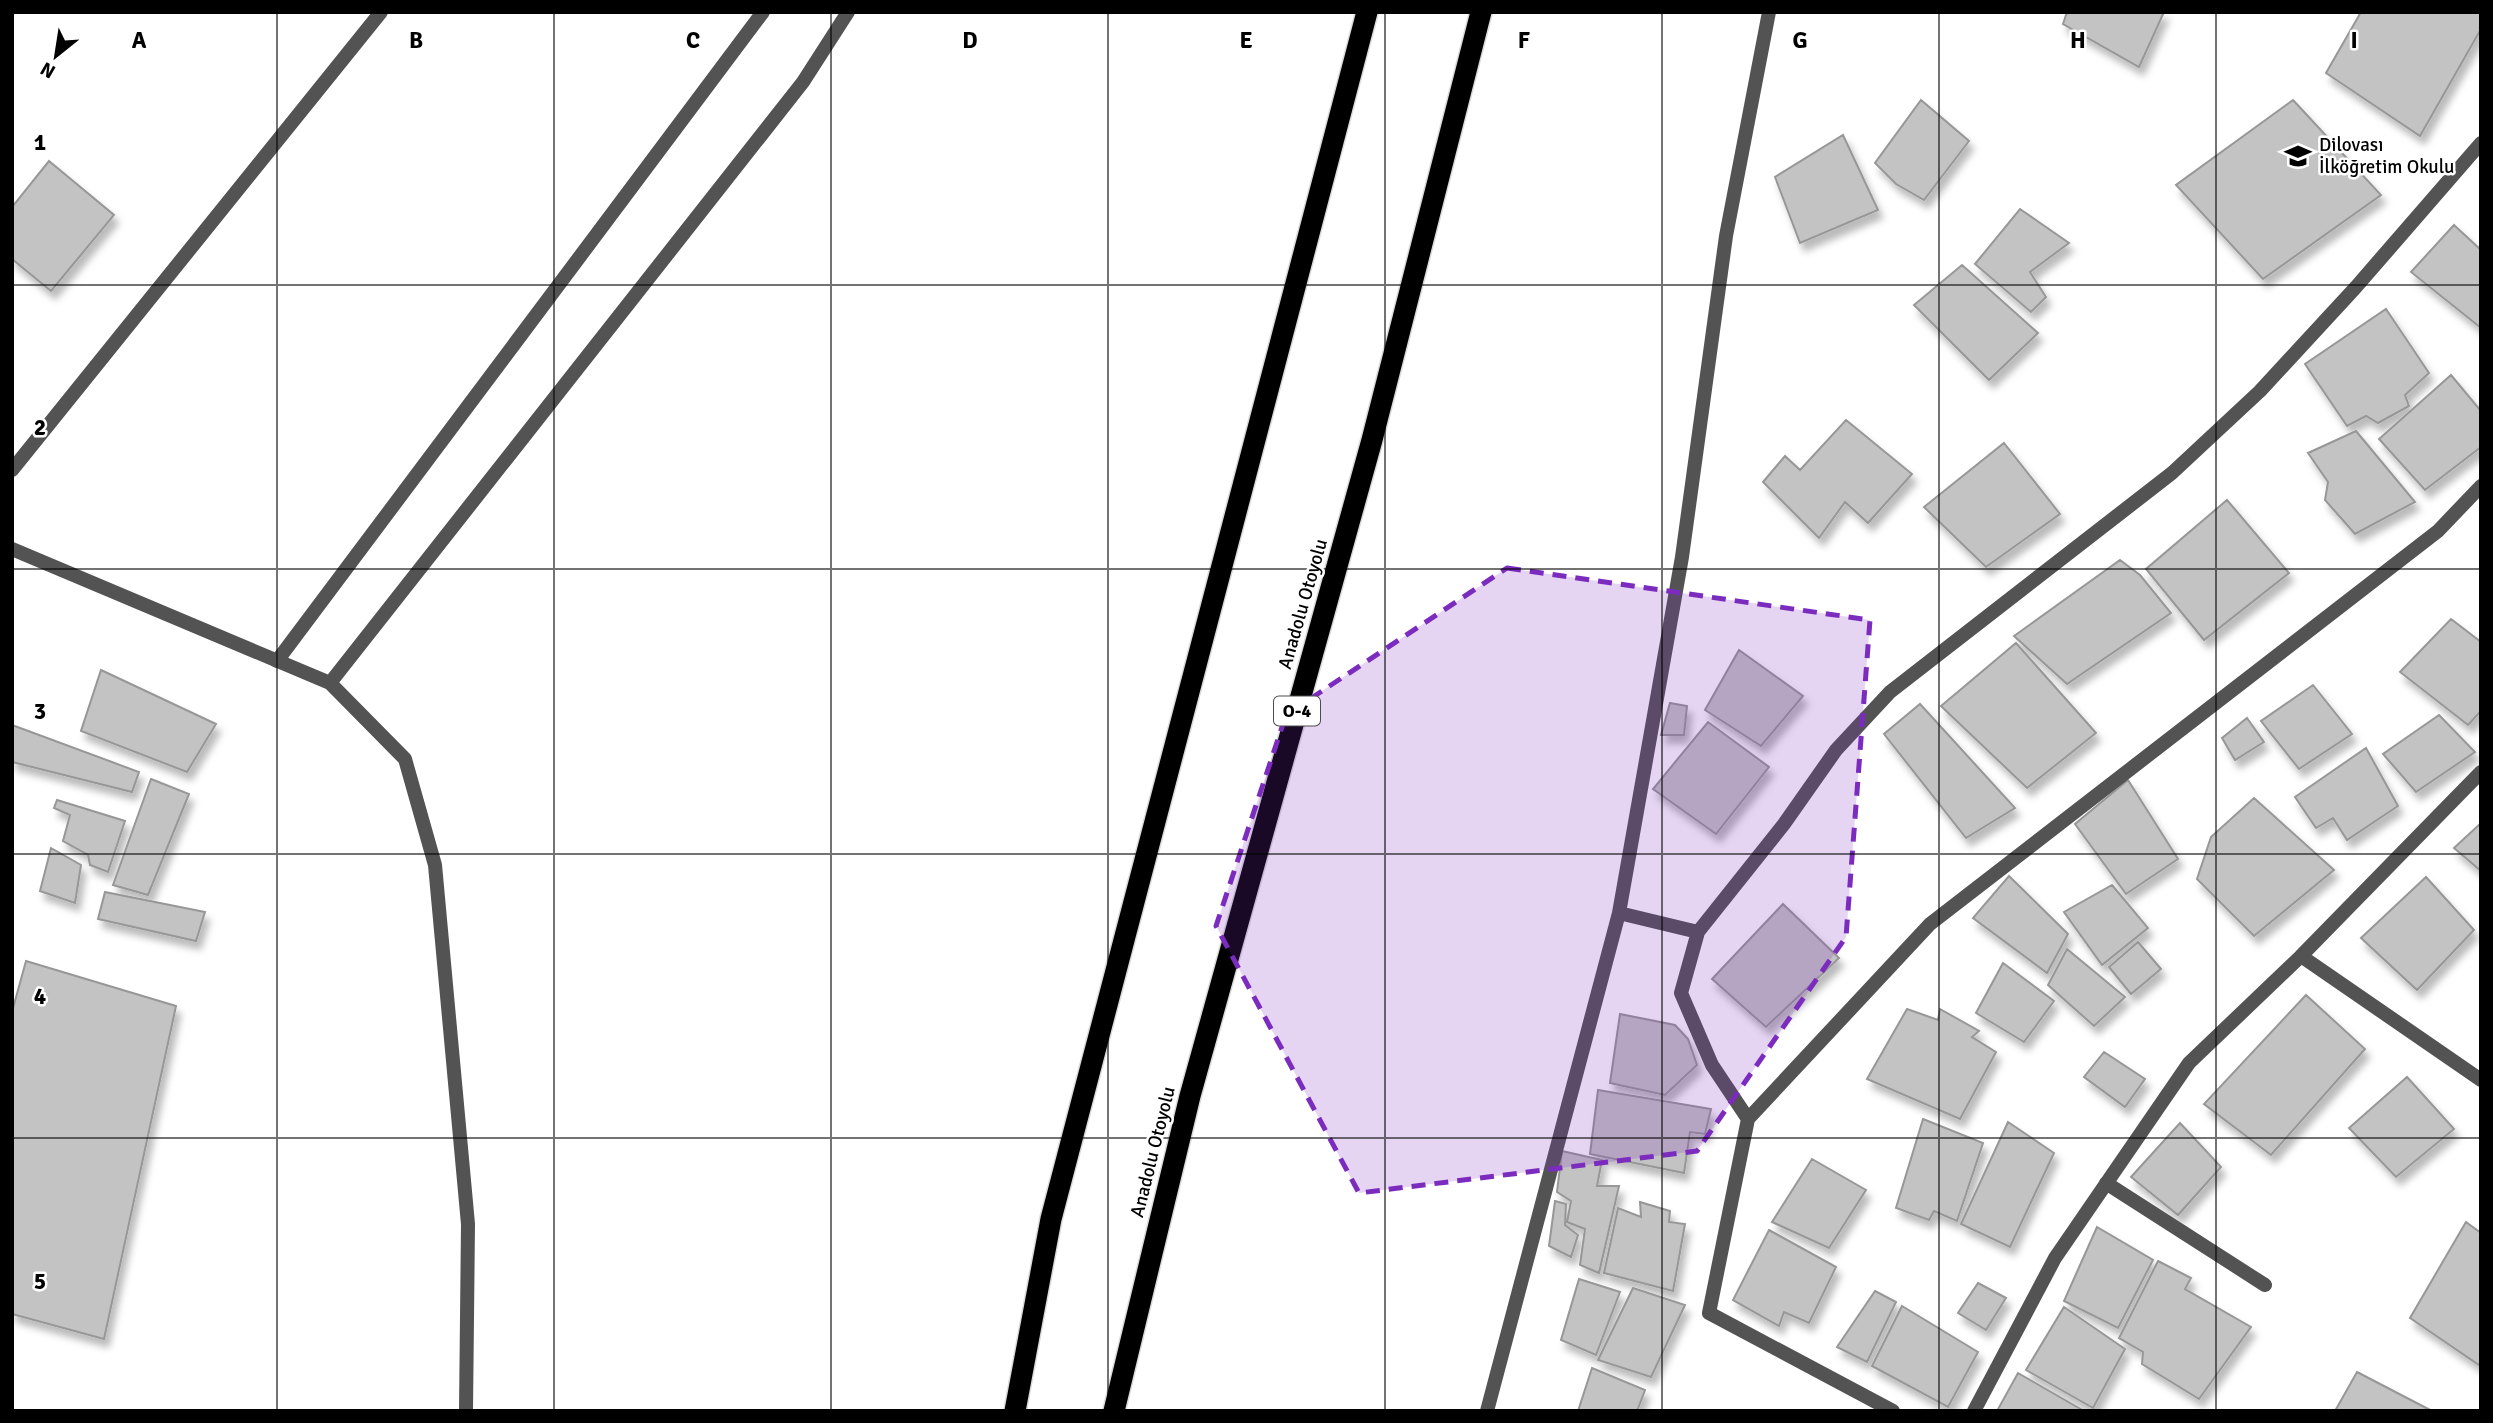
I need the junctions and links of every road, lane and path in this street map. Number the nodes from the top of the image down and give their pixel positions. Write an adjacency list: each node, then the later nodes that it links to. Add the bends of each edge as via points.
1 (381, 12): 8 (street)
2 (763, 12): 11 (street)
3 (848, 12): 12 (street, via 803,82)
4 (1367, 12): 22 (highway, via 1051,1219)
5 (1481, 12): 23 (highway, Anadolu Otoyolu / O-4, via 1372,440 1190,1096)
6 (1769, 12): 14 (street, via 1726,236 1682,557)
7 (2481, 143): 15 (street, via 2260,391 2172,473 1890,692 1836,750)
8 (12, 470)
9 (2481, 486): 18 (street, via 2438,531 1930,924)
10 (12, 549): 11 (street)
11 (277, 661): 12 (street)
12 (330, 683): 21 (street, via 405,759 435,865 468,1224)
13 (2481, 772): 16 (street)
14 (1619, 914): 15 (street); 24 (street)
15 (1698, 932): 18 (street, via 1681,993 1712,1065)
16 (2301, 956): 17 (street); 19 (street, via 2189,1063)
17 (2481, 1080)
18 (1748, 1119): 25 (street, via 1709,1312)
19 (2106, 1183): 20 (street); 26 (street, via 2055,1258)
20 (2265, 1285)
21 (466, 1411)
22 (1015, 1411)
23 (1114, 1411)
24 (1488, 1411)
25 (1893, 1411)
26 (1974, 1411)

